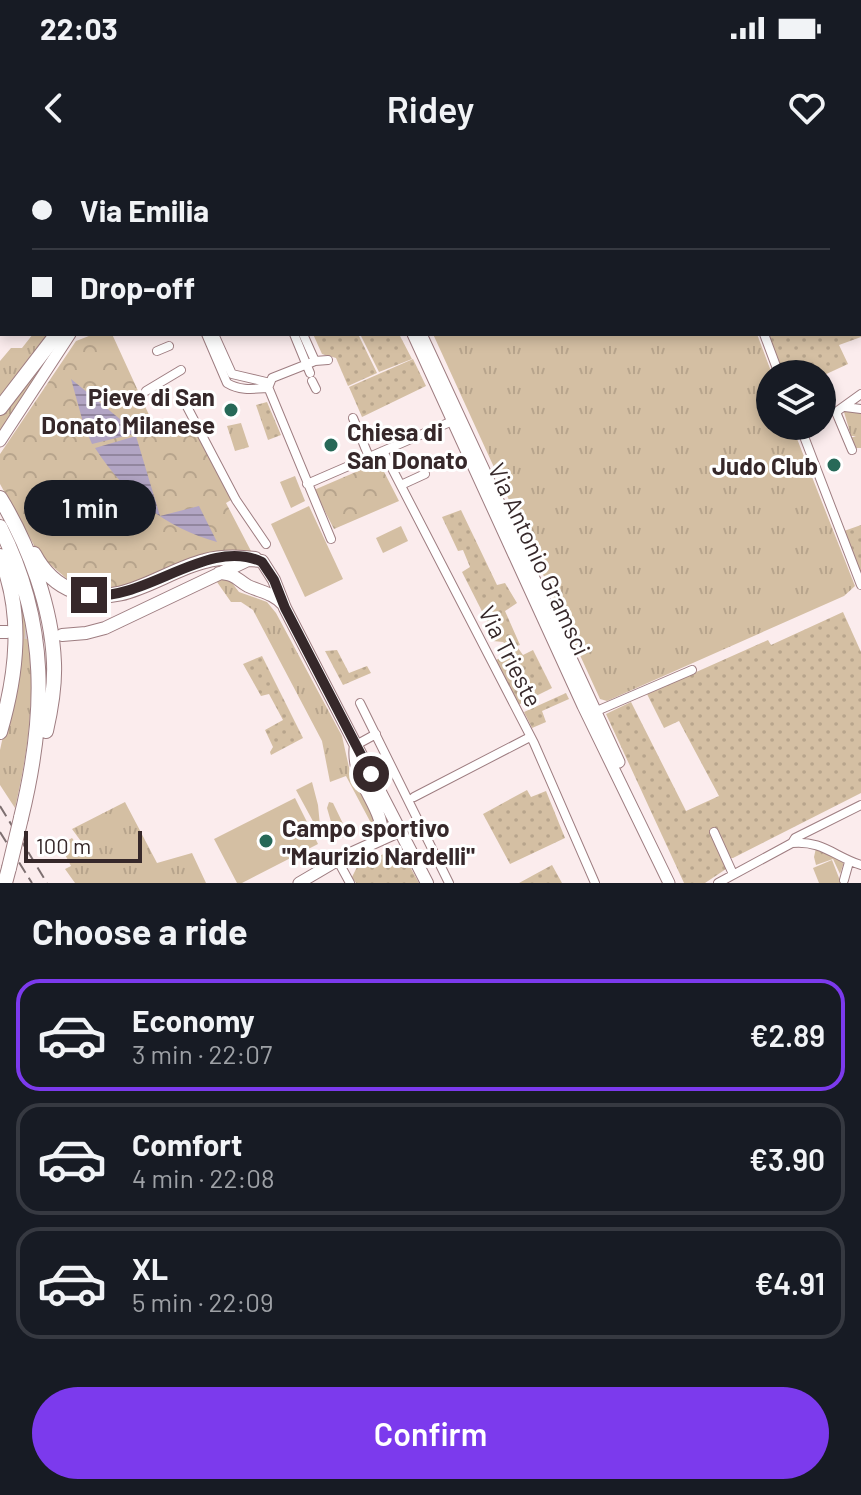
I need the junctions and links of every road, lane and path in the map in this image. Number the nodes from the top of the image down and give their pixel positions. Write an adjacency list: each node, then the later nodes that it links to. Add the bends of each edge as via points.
1 (207, 336): 15 (street, via 232,390)
2 (215, 336): 15 (street, via 235,377 261,380)
3 (295, 336): 14 (street)
4 (303, 336): 14 (street)
5 (414, 336): 23 (street, Via Antonio Gramsci)
6 (422, 336): 23 (street, Via Antonio Gramsci)
7 (765, 336): 12 (street)
8 (64, 337): 19 (highway); 25 (street)
9 (169, 346): 10 (street)
10 (157, 351)
11 (328, 360): 14 (street)
12 (774, 360)
13 (181, 370): 16 (street)
14 (312, 373): 15 (street, via 272,378)
15 (268, 388): 30 (street)
16 (146, 391)
17 (861, 394): 21 (street)
18 (184, 401): 35 (street, via 236,500)
19 (0, 408)
20 (861, 409): 21 (street)
21 (841, 410): 27 (street)
22 (353, 418): 28 (street)
23 (457, 419): 26 (street); 45 (street, Via Antonio Gramsci)
24 (805, 440): 40 (street)
25 (0, 441)
26 (383, 451): 28 (street); 31 (street, Via Trieste)
27 (854, 451)
28 (369, 457): 30 (street)
29 (425, 474): 31 (street)
30 (307, 484): 34 (street)
31 (401, 485): 48 (street, Via Trieste)
32 (0, 498): 33 (highway)
33 (7, 525): 37 (highway, via 26,539 53,579 89,595 123,594 205,561); 63 (highway, bridge, via 38,585 53,649 50,711)
34 (331, 539)
35 (266, 544)
36 (0, 556): 46 (highway, via 16,622 13,671)
37 (256, 561): 38 (main road); 39 (main road, via 240,569); 39 (main road, via 268,574 258,586); 41 (main road)
38 (219, 573): 39 (main road); 42 (main road, via 115,624)
39 (246, 583): 41 (main road, via 276,597)
40 (861, 585)
41 (285, 608): 49 (main road)
42 (62, 635)
43 (692, 670): 45 (street)
44 (360, 703): 47 (street)
45 (592, 714): 69 (street, Via Antonio Gramsci)
46 (0, 732)
47 (376, 734): 49 (street); 50 (street)
48 (530, 737): 51 (street); 68 (street, Via Trieste)
49 (356, 745): 54 (main road); 56 (main road, via 353,762 381,820)
50 (404, 790): 51 (street); 53 (street)
51 (414, 797): 53 (street)
52 (861, 805): 57 (street)
53 (413, 808): 67 (street)
54 (400, 831): 56 (street); 58 (street); 66 (main road)
55 (714, 832): 61 (street)
56 (380, 839): 58 (street)
57 (792, 843): 59 (street, via 824,846); 61 (street)
58 (338, 861): 64 (street); 65 (street)
59 (849, 862): 60 (street); 62 (street)
60 (861, 865)
61 (733, 874): 70 (street)
62 (844, 880)
63 (5, 883)
64 (299, 883)
65 (350, 883)
66 (427, 883)
67 (449, 883)
68 (595, 883)
69 (671, 883)
70 (718, 883)

